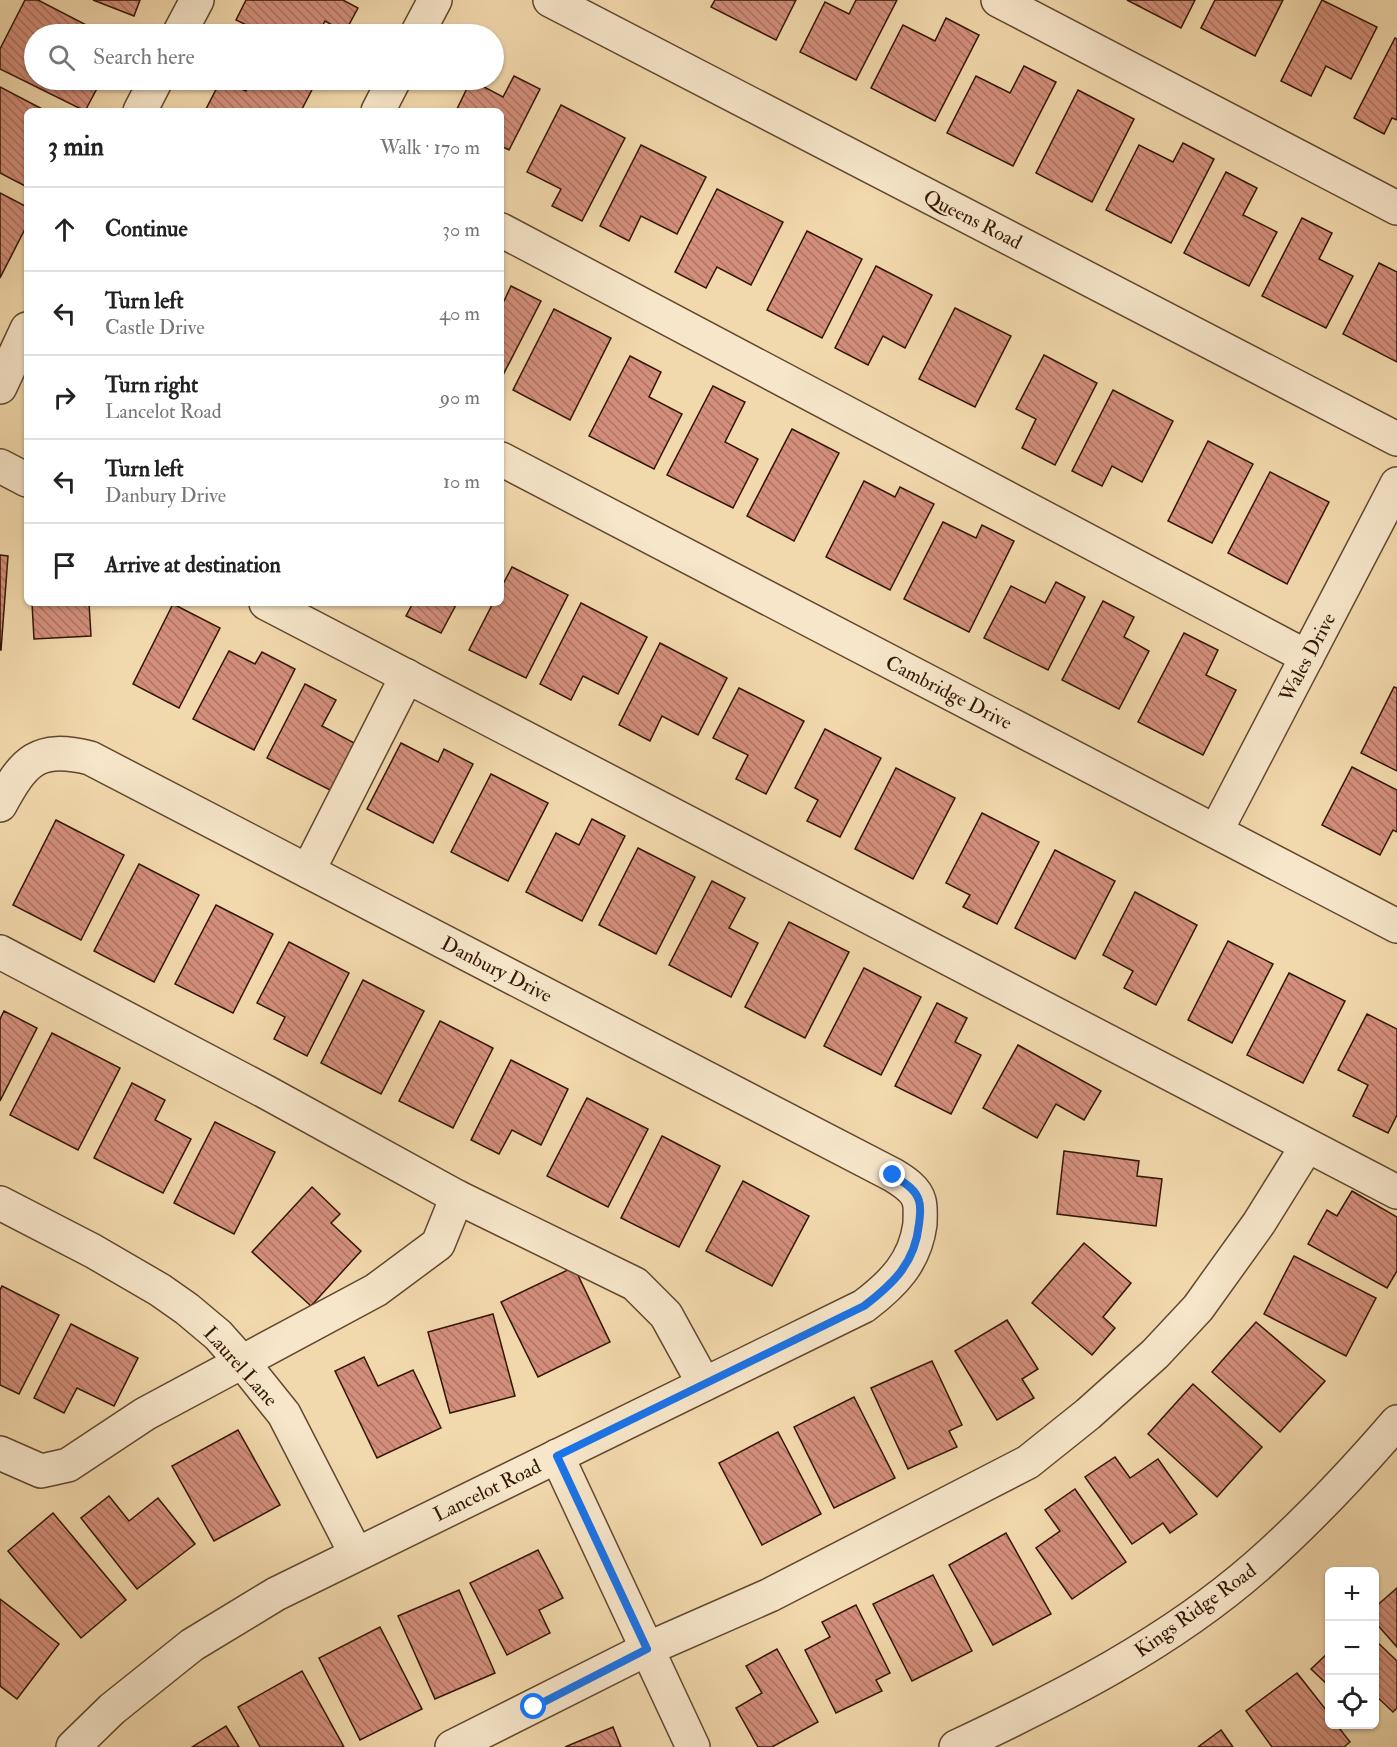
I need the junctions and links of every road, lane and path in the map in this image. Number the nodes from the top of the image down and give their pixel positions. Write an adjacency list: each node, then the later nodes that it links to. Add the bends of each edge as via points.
1 (197, 0): 5 (street)
2 (435, 0): 6 (street)
3 (550, 0): 15 (street, Queens Road)
4 (998, 0): 11 (street)
5 (184, 24)
6 (422, 24)
7 (151, 90): 9 (street)
8 (389, 90): 10 (street)
9 (142, 108)
10 (380, 108)
11 (1397, 208)
12 (504, 232): 21 (street)
13 (24, 335): 14 (street)
14 (0, 387)
15 (1397, 439)
16 (504, 461): 24 (street, Cambridge Drive)
17 (0, 466): 18 (street)
18 (24, 478)
19 (1397, 484): 21 (street, Wales Drive)
20 (272, 606): 22 (street)
21 (1307, 657): 24 (street, Wales Drive)
22 (407, 676): 25 (street); 28 (street)
23 (0, 806): 25 (street, Danbury Drive, via 25,766 36,759 68,753 90,758)
24 (1216, 831): 26 (street, Cambridge Drive)
25 (308, 871): 32 (street, Danbury Drive, via 893,1175 910,1187 919,1200)
26 (1397, 926)
27 (0, 952): 30 (street)
28 (1306, 1146): 29 (street); 39 (street, via 1259,1223 1198,1308 1089,1414 1028,1462 770,1595)
29 (1397, 1192)
30 (457, 1197): 33 (street, via 438,1244 376,1290); 34 (street, via 635,1284 666,1315)
31 (0, 1203): 33 (street, Laurel Lane, via 160,1290 218,1335)
32 (920, 1219): 34 (street, Lancelot Road, via 917,1241 907,1265 864,1306)
33 (243, 1363): 36 (street, via 145,1414 68,1465 41,1471); 38 (street, Laurel Lane, via 284,1414)
34 (704, 1384): 37 (street, Lancelot Road)
35 (1397, 1422): 43 (street, Kings Ridge Road, via 1306,1520 1213,1601 1095,1678)
36 (0, 1453)
37 (557, 1456): 38 (street, Lancelot Road); 39 (street)
38 (356, 1554): 40 (street, Lancelot Road, via 276,1594 192,1645 112,1709)
39 (647, 1649): 41 (street); 42 (street)
40 (73, 1747)
41 (452, 1747)
42 (693, 1747)
43 (956, 1747)

